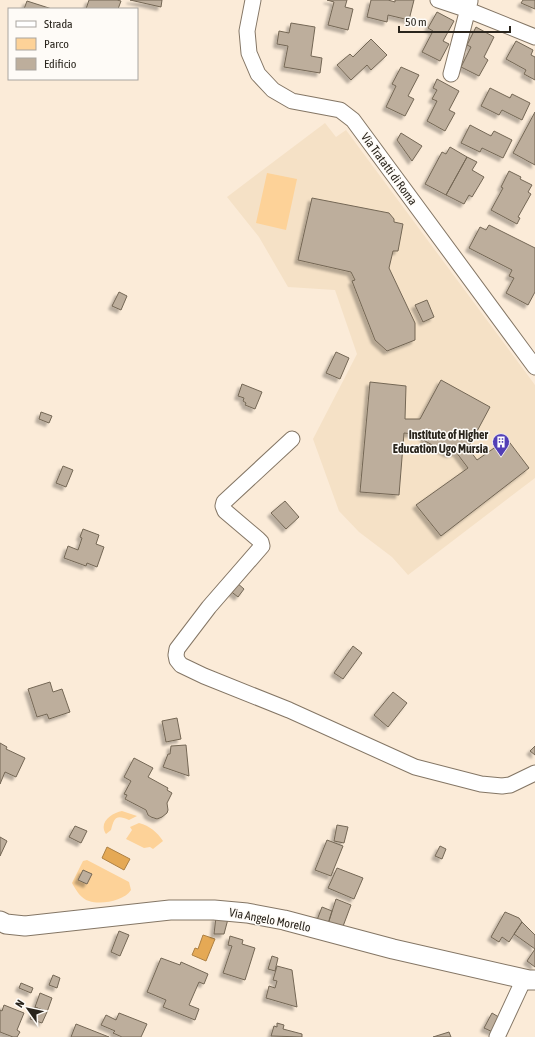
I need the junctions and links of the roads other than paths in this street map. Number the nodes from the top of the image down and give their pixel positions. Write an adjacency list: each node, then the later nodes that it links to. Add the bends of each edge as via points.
1 (253, 0): 6 (street, Via Tratatti di Roma, via 247,31 249,53 258,74 273,90 292,101 340,110 353,120)
2 (438, 0): 3 (street)
3 (469, 5): 4 (street); 5 (street)
4 (535, 38)
5 (451, 74)
6 (535, 367)
7 (292, 439): 8 (street, via 224,502 225,512 258,539 262,546 209,607 177,649 177,660 181,665 204,676 289,710 415,767 481,784 502,786 510,785)
8 (535, 773)
9 (0, 921): 10 (street, Via Angelo Morello, via 25,926 170,910 248,913 284,920 393,950)
10 (529, 979): 11 (street)
11 (497, 1037)

